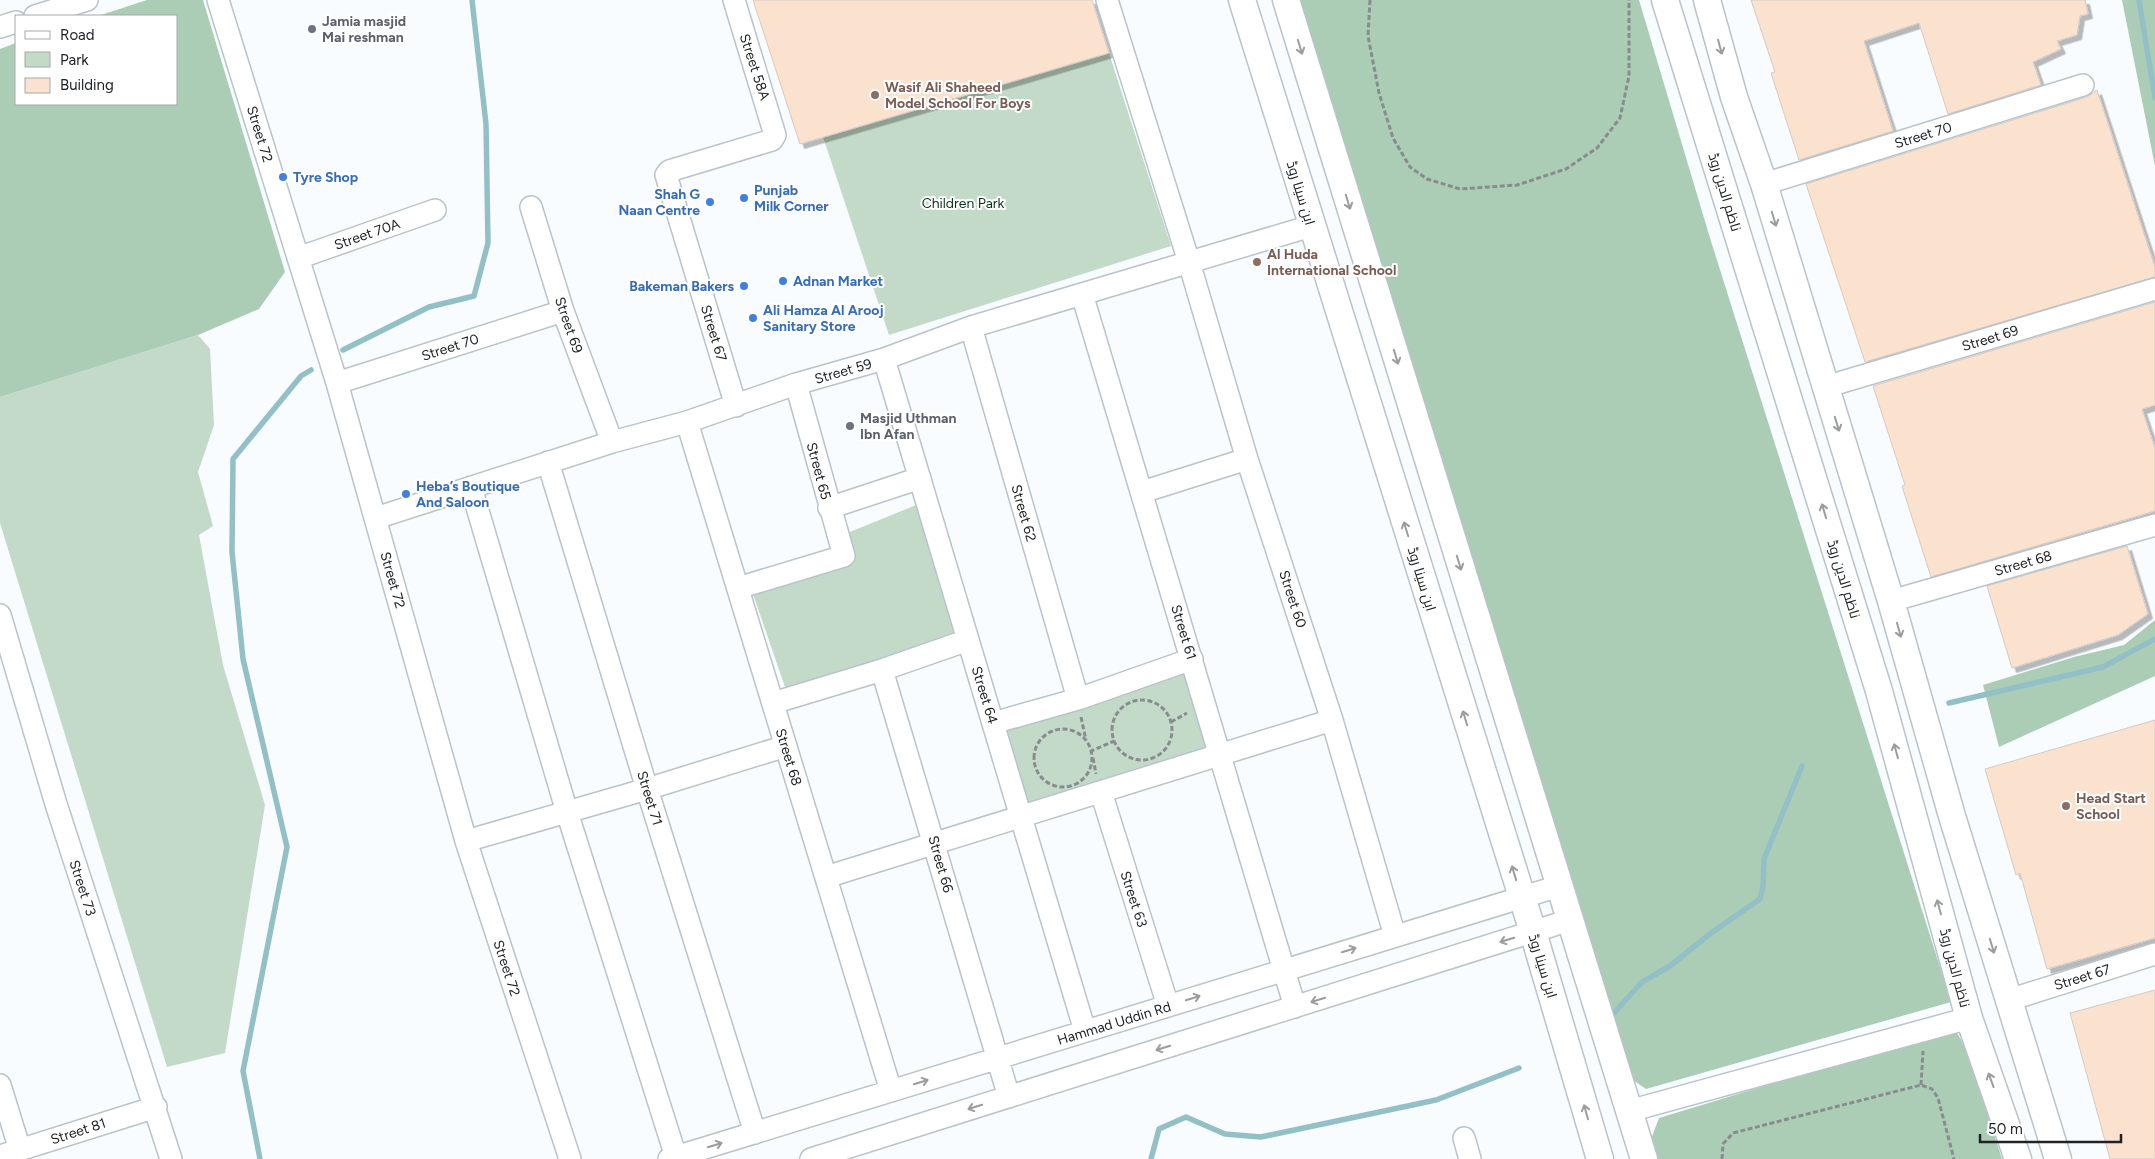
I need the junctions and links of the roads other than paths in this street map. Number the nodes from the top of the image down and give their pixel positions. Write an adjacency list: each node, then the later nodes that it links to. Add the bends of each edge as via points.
1 (87, 0): 9 (street)
2 (218, 0): 19 (street, Street 72)
3 (734, 0): 14 (street, Street 58A, via 775,135 772,140)
4 (1107, 0): 20 (street, Street 60)
5 (1242, 0): 18 (main road, ابن سینا روڈ)
6 (1286, 0): 61 (main road, one-way to 61)
7 (1665, 0): 47 (main road, ناظم الدین روڈ, one-way to 7)
8 (1707, 0): 15 (main road, one-way to 15, via 1734,97)
9 (55, 5): 10 (street)
10 (37, 15)
11 (15, 22): 12 (street)
12 (0, 27)
13 (2083, 85): 15 (street, Street 70)
14 (666, 174): 29 (street, Street 67)
15 (1764, 184): 28 (main road, one-way to 28)
16 (531, 207): 23 (street, Street 69)
17 (435, 210): 19 (street, Street 70A)
18 (1311, 226): 20 (street, Street 59); 62 (main road, ابن سینا روڈ, one-way to 18)
19 (298, 258): 26 (street, Street 72)
20 (1190, 262): 22 (street, Street 59); 32 (street, Street 60)
21 (2155, 289): 28 (street, Street 69)
22 (1082, 294): 24 (street, Street 59); 36 (street, Street 61)
23 (563, 311): 26 (street, Street 70); 31 (street, Street 69)
24 (971, 327): 25 (street, Street 59); 48 (street, Street 62)
25 (884, 359): 27 (street, Street 59); 34 (street, Street 64)
26 (337, 383): 38 (street, Street 72)
27 (796, 384): 29 (street, Street 59); 37 (street, Street 65)
28 (1825, 387): 41 (main road, one-way to 41)
29 (736, 406): 30 (street, Street 59)
30 (687, 422): 31 (street, Street 59); 40 (street, Street 68)
31 (612, 442): 33 (street, Street 59)
32 (1247, 459): 36 (street); 50 (street, Street 60)
33 (548, 462): 35 (street, Street 59); 54 (street, Street 71)
34 (920, 478): 37 (street); 43 (street, Street 64)
35 (471, 487): 38 (street, Street 59); 56 (street)
36 (1142, 492): 44 (street, Street 61)
37 (829, 508): 40 (street, Street 65, via 844,556)
38 (376, 518): 58 (street, Street 72)
39 (2155, 525): 41 (street, Street 68)
40 (738, 588): 49 (street, Street 68)
41 (1891, 601): 46 (main road, one-way to 46)
42 (0, 615): 78 (street, Street 73, via 56,804)
43 (968, 640): 45 (street); 51 (street, Street 64)
44 (1192, 659): 48 (street); 53 (street, Street 61)
45 (882, 670): 49 (street); 59 (street, Street 66)
46 (1914, 680): 47 (main road); 68 (main road, one-way to 68)
47 (1879, 691): 71 (main road, ناظم الدین روڈ, one-way to 47)
48 (1078, 699): 51 (street)
49 (773, 703): 52 (street, Street 68)
50 (1332, 720): 53 (street); 65 (street, Street 60)
51 (993, 723): 57 (street, Street 64)
52 (786, 746): 54 (street); 60 (street, Street 68)
53 (1221, 755): 55 (street); 67 (street, Street 61)
54 (647, 789): 56 (street); 81 (street, Street 71)
55 (1100, 792): 57 (street); 69 (street, Street 63)
56 (567, 812): 58 (street); 85 (street)
57 (1021, 817): 59 (street); 72 (street, Street 64)
58 (466, 841): 87 (street, Street 72)
59 (935, 843): 60 (street); 73 (street, Street 66)
60 (826, 877): 75 (street, Street 68)
61 (1559, 886): 62 (street, Hammad Uddin Rd); 63 (main road)
62 (1521, 898): 64 (main road, ابن سینا روڈ); 65 (street, Hammad Uddin Rd)
63 (1570, 920): 64 (street); 80 (main road)
64 (1534, 932): 70 (street, one-way to 70); 90 (main road, ابن سینا روڈ, one-way to 64)
65 (1395, 936): 67 (street, Hammad Uddin Rd, one-way to 65)
66 (2155, 954): 68 (street, Street 67)
67 (1286, 970): 69 (street, Hammad Uddin Rd, one-way to 67); 70 (street, Street 61)
68 (2008, 1000): 76 (main road)
69 (1168, 1006): 72 (street, Hammad Uddin Rd)
70 (1296, 1007): 77 (street, one-way to 77)
71 (1969, 1018): 79 (main road, ناظم الدین روڈ, one-way to 71); 80 (street)
72 (1085, 1031): 73 (street, Hammad Uddin Rd)
73 (998, 1058): 75 (street, Hammad Uddin Rd, one-way to 73); 77 (street, Street 66)
74 (0, 1084): 83 (street)
75 (891, 1091): 81 (street, Hammad Uddin Rd)
76 (2038, 1095): 79 (main road); 93 (main road)
77 (1009, 1097): 88 (street, one-way to 88)
78 (156, 1107): 83 (street, Street 81); 86 (street, Street 73)
79 (2001, 1108): 92 (main road, ناظم الدین روڈ)
80 (1629, 1111): 91 (main road)
81 (755, 1132): 85 (street, Hammad Uddin Rd, one-way to 81)
82 (1464, 1138): 89 (street)
83 (20, 1150): 84 (street, Street 81)
84 (0, 1156)
85 (673, 1158)
86 (171, 1159)
87 (570, 1159)
88 (811, 1159)
89 (1470, 1159)
90 (1600, 1159)
91 (1644, 1159)
92 (2018, 1159)
93 (2058, 1159)

